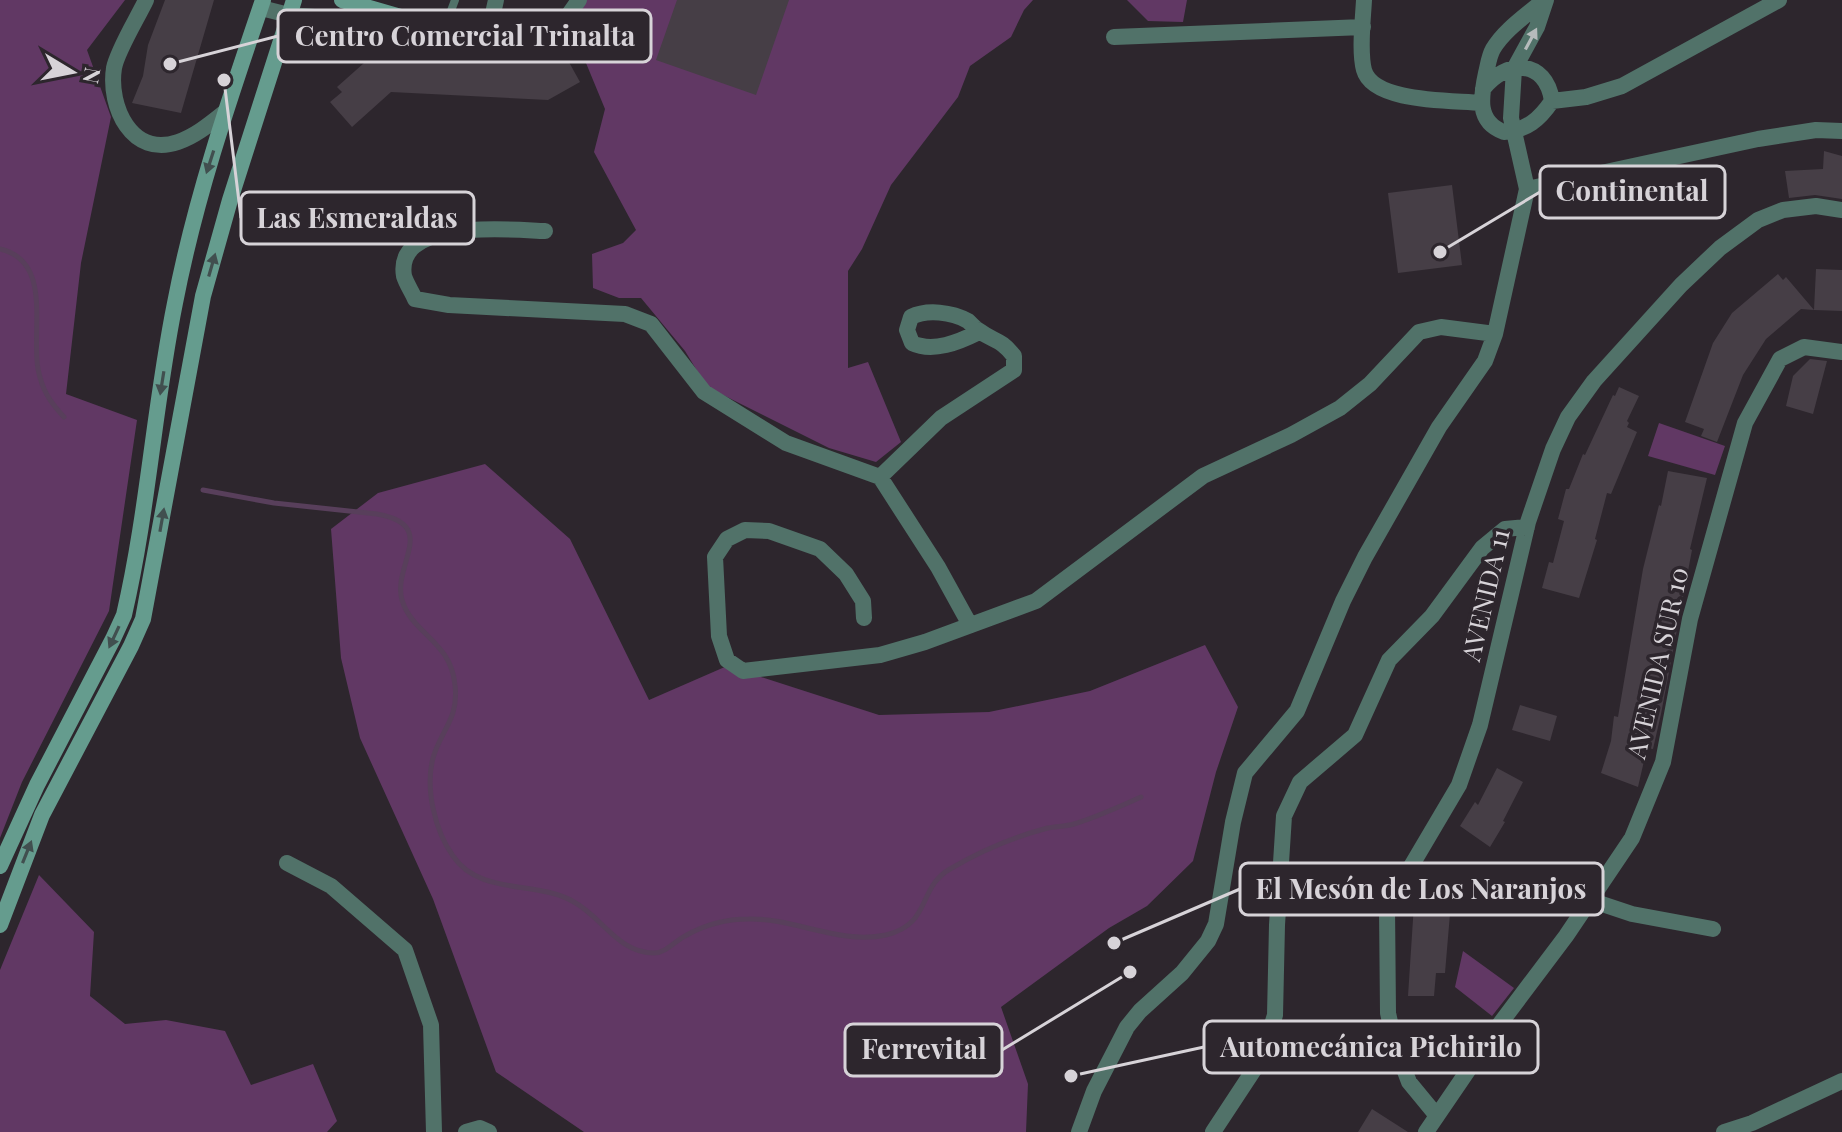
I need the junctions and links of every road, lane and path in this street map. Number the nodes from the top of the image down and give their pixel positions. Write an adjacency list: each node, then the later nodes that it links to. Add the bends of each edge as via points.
1 (146, 0): 19 (street, via 114,67 118,110 129,131 163,146 197,134)
2 (342, 0): 11 (main road)
3 (455, 0): 12 (lane)
4 (496, 0): 13 (street)
5 (579, 0): 13 (street, via 567,17 538,26)
6 (1364, 0): 14 (street)
7 (1545, 0): 16 (street, one-way to 7); 17 (street, via 1491,52)
8 (1779, 0): 18 (street, via 1622,86)
9 (262, 4): 10 (street); 19 (main road)
10 (292, 8): 11 (street); 35 (main road, one-way to 10, via 42,815 143,619 203,296)
11 (404, 18): 12 (street)
12 (446, 24): 13 (street)
13 (490, 27)
14 (1363, 27): 15 (street); 17 (street, via 1364,72 1389,94)
15 (1114, 37)
16 (1514, 69): 17 (street, via 1491,78); 18 (street, via 1541,73 1550,84); 20 (street)
17 (1482, 96): 20 (street, via 1482,111 1497,130)
18 (1552, 101): 20 (street, via 1530,127)
19 (225, 112): 33 (main road, one-way to 33, via 174,306 124,615)
20 (1515, 131): 22 (street)
21 (1842, 131): 22 (street, via 1758,139)
22 (1527, 189): 26 (street)
23 (1842, 210): 29 (street, AVENIDA 11, via 1816,206 1758,220 1681,285 1568,417)
24 (545, 231): 28 (street, via 476,228 441,233 420,242 406,257 404,276 415,299 625,314 651,324 704,392 786,443)
25 (979, 332): 28 (street, via 1004,342 1014,356 1014,370 941,418)
26 (1495, 334): 31 (street, via 1441,327 1419,332 1340,408 1203,476 1036,601); 42 (street, via 1485,361 1439,427 1365,557 1297,711 1245,773 1216,924 1208,941 1127,1027)
27 (1842, 352): 34 (street, AVENIDA SUR 10, via 1804,347 1780,359 1745,423 1690,619 1663,762 1632,838)
28 (880, 477): 31 (street)
29 (1527, 527): 38 (street, AVENIDA 11, via 1480,725 1459,785 1387,907 1388,1013 1395,1045 1409,1082); 43 (street, via 1505,529 1482,548 1432,616 1389,660 1355,735 1300,782 1284,816 1275,1015 1261,1059)
30 (864, 618): 31 (street, via 863,601 846,574 820,549 769,531 745,530 727,539 715,557 719,636 727,660 743,671 880,655)
31 (970, 625)
32 (287, 863): 39 (street, via 331,886 405,950 431,1025)
33 (0, 866)
34 (1590, 900): 36 (street); 38 (street, AVENIDA SUR 10)
35 (0, 925)
36 (1713, 929)
37 (1842, 1081): 45 (street)
38 (1437, 1116): 44 (street, AVENIDA SUR 10)
39 (434, 1132)
40 (466, 1132): 41 (street)
41 (489, 1132)
42 (1079, 1132)
43 (1213, 1132)
44 (1426, 1132)
45 (1724, 1132)

